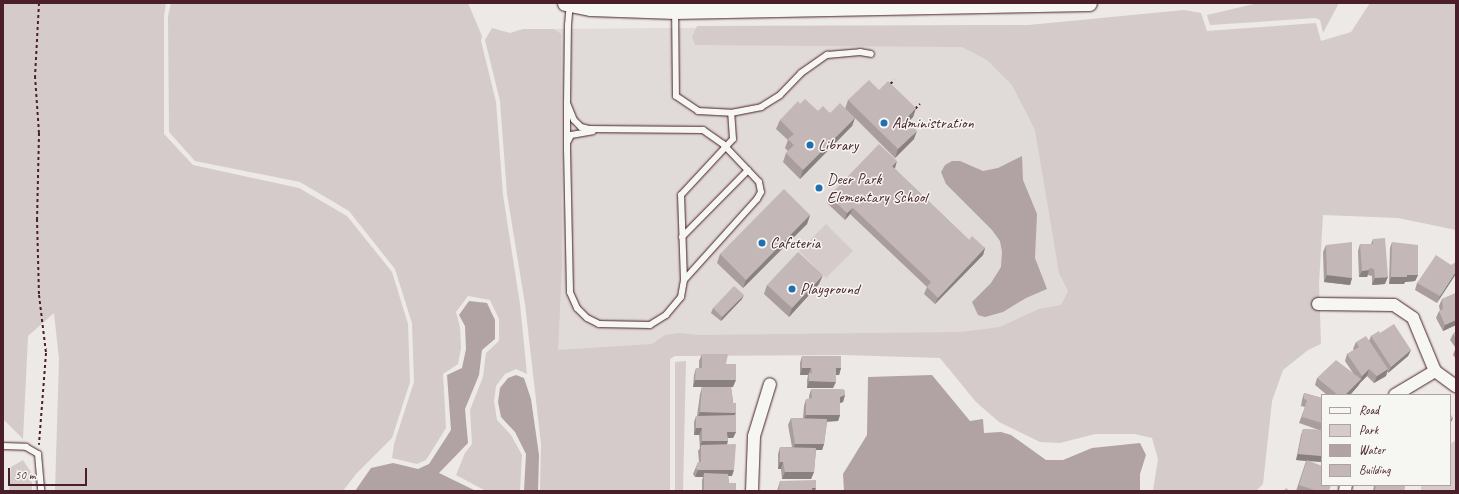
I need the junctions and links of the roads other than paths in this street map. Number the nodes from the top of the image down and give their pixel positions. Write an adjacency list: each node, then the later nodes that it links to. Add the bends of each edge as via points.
1 (1089, 3): 3 (street)
2 (567, 4): 3 (street, via 624,10); 5 (lane)
3 (675, 7): 6 (lane, via 676,96 698,111)
4 (871, 54): 6 (lane, via 860,52 827,56 801,73 780,95 761,108)
5 (567, 102): 7 (lane, via 574,120 581,127); 8 (lane)
6 (731, 113): 9 (lane, via 733,139)
7 (608, 129): 8 (lane, via 572,135); 9 (lane, via 703,130)
8 (567, 145): 12 (lane, via 570,292 577,308 587,318 599,324 650,325 666,315 681,297)
9 (726, 148): 10 (lane); 11 (lane, via 681,195)
10 (748, 170): 11 (lane); 12 (lane, via 759,182 761,192 757,199)
11 (682, 237): 12 (lane)
12 (684, 280)
13 (1318, 304): 14 (street, via 1394,305 1413,318)
14 (1435, 371): 16 (street); 17 (street)
15 (770, 384): 20 (street, via 754,436)
16 (1456, 386)
17 (1397, 394)
18 (3, 446): 19 (lane, via 26,447 38,454)
19 (41, 491)
20 (752, 491)

